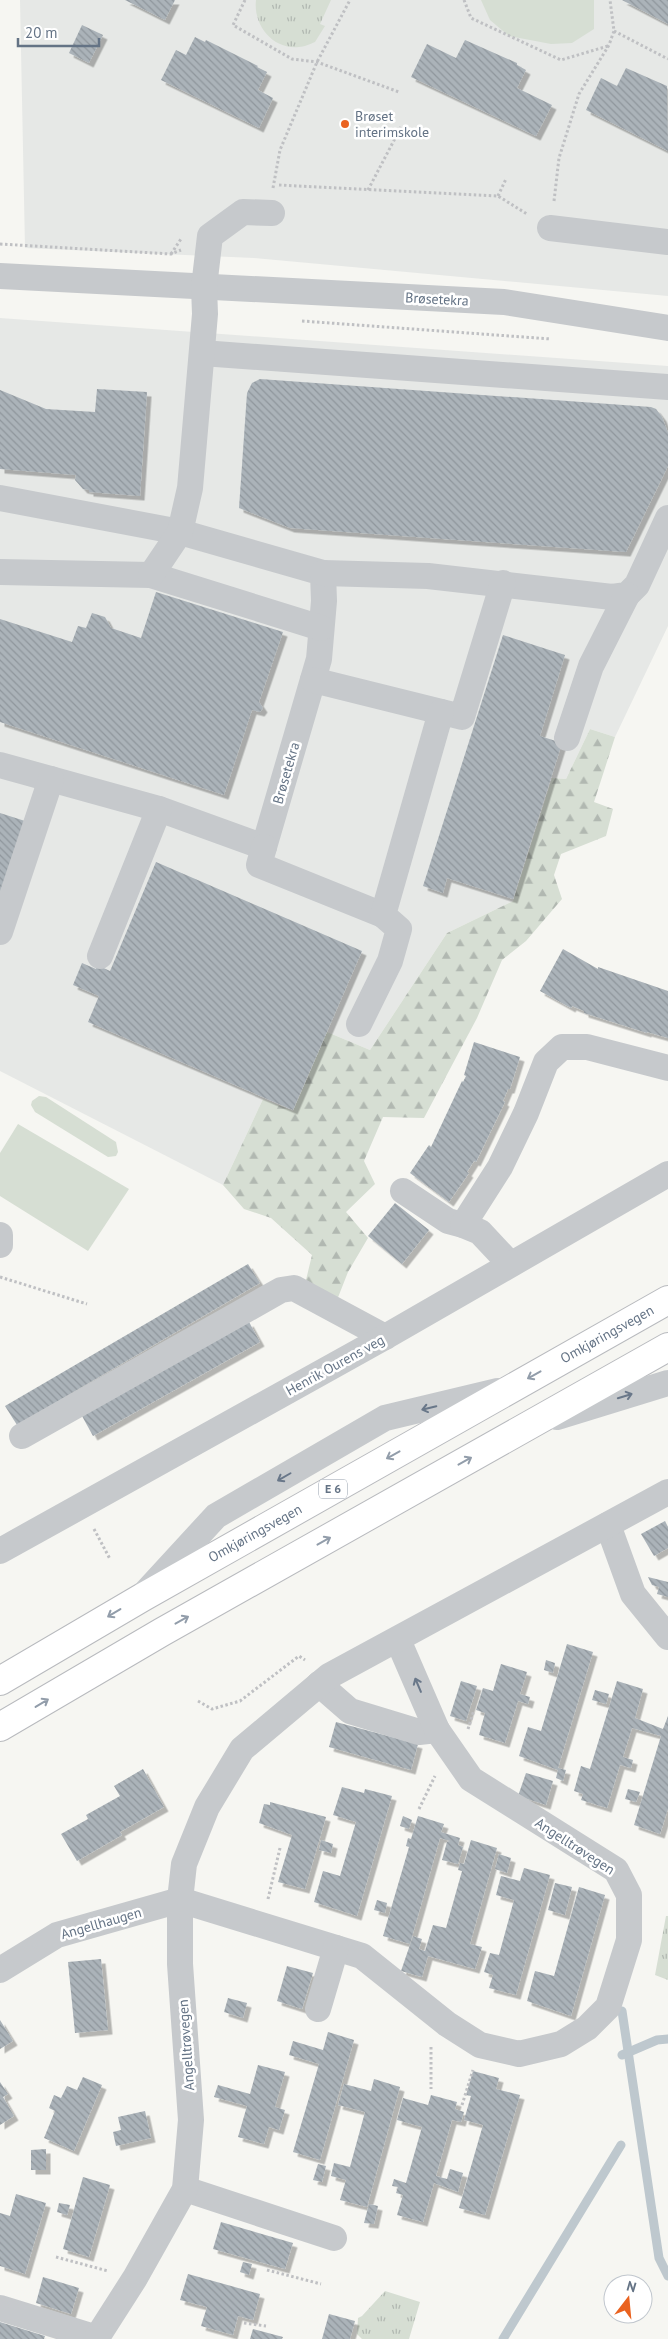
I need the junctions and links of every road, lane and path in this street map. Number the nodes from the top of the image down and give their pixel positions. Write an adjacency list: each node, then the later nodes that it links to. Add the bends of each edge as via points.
1 (245, 0): 8 (path, via 233,26 292,60)
2 (350, 0): 8 (path)
3 (464, 0): 6 (path, via 471,18 561,60)
4 (610, 0): 5 (path)
5 (614, 31): 6 (path); 7 (path)
6 (609, 46): 16 (path, via 579,94 559,158)
7 (668, 59)
8 (317, 62): 9 (path); 12 (path, via 280,150)
9 (400, 92)
10 (401, 127): 13 (path)
11 (506, 179): 14 (path)
12 (272, 185): 13 (path); 15 (path)
13 (368, 190): 14 (path)
14 (498, 196): 16 (path)
15 (272, 213): 17 (street, via 243,212)
16 (550, 228): 18 (street)
17 (198, 234): 20 (path); 20 (path); 22 (street)
18 (668, 242)
19 (0, 244): 20 (path)
20 (171, 254)
21 (0, 276): 22 (street, Brøsetekra)
22 (204, 287): 24 (street, Brøsetekra, via 504,302); 26 (street)
23 (294, 320): 25 (path)
24 (668, 328)
25 (561, 340)
26 (202, 353): 27 (street); 30 (street, via 190,488)
27 (668, 387)
28 (0, 498): 30 (street)
29 (668, 518): 35 (street, via 638,585)
30 (180, 532): 32 (street); 33 (street)
31 (0, 572): 33 (street)
32 (323, 573): 34 (street, via 428,576); 36 (street, Brøsetekra)
33 (151, 575): 36 (street)
34 (503, 583): 35 (street, via 612,597); 38 (street, via 462,717)
35 (627, 595): 39 (street, via 592,666)
36 (321, 628): 37 (street, Brøsetekra, via 319,659)
37 (313, 680): 38 (street); 43 (street, Brøsetekra)
38 (441, 712): 44 (street)
39 (567, 738)
40 (0, 765): 41 (street)
41 (51, 779): 42 (street); 45 (street)
42 (159, 809): 43 (street); 46 (street)
43 (264, 847): 44 (street, Brøsetekra, via 259,865)
44 (382, 915): 47 (street, via 398,929 390,961)
45 (0, 932)
46 (100, 956)
47 (359, 1024)
48 (668, 1068): 51 (street, via 587,1047 562,1047 546,1062 500,1167)
49 (668, 1174): 54 (street, Henrik Ourens veg)
50 (403, 1191): 51 (street, via 448,1221)
51 (464, 1225): 54 (street, via 480,1232)
52 (0, 1236): 53 (street)
53 (0, 1245)
54 (510, 1264): 58 (street, Henrik Ourens veg)
55 (0, 1277): 57 (path)
56 (668, 1300): 61 (highway, Omkjøringsvegen / E 6, one-way to 61)
57 (87, 1304)
58 (385, 1337): 63 (street, via 294,1288 281,1290); 65 (street, Henrik Ourens veg)
59 (668, 1346): 62 (highway)
60 (668, 1383): 62 (street, one-way to 60)
61 (511, 1388): 69 (highway, Omkjøringsvegen / E 6, one-way to 69); 69 (street, one-way to 69, via 385,1418 216,1516)
62 (528, 1426): 75 (highway, one-way to 62)
63 (22, 1436)
64 (668, 1492): 66 (street, Angelltrøvegen)
65 (82, 1506): 67 (street, Henrik Ourens veg); 68 (path)
66 (608, 1525): 70 (street, via 633,1594); 71 (street, Angelltrøvegen)
67 (0, 1551)
68 (110, 1560)
69 (143, 1597): 73 (highway, Omkjøringsvegen / E 6, one-way to 73)
70 (668, 1637)
71 (398, 1640): 72 (street, Angelltrøvegen); 76 (street, Angelltrøvegen, one-way to 71)
72 (324, 1680): 74 (path, via 299,1656 240,1701 212,1709); 76 (street, via 350,1711 419,1732); 78 (street, Angelltrøvegen, via 242,1749 207,1807 184,1864)
73 (0, 1681)
74 (198, 1701)
75 (0, 1727)
76 (437, 1730): 83 (street, Angelltrøvegen, via 471,1779 616,1870 629,1895 629,1940 608,2007 587,2028 561,2044 519,2054)
77 (280, 1848): 79 (path)
78 (180, 1900): 79 (street, Angelltrøvegen); 81 (street, Angellhaugen, via 57,1935); 87 (street, Angelltrøvegen, via 180,1964 191,2120)
79 (262, 1925): 80 (street, Angelltrøvegen)
80 (336, 1948): 82 (street); 83 (street, Angelltrøvegen, via 362,1956 447,2024)
81 (0, 1970)
82 (318, 2009)
83 (480, 2044): 86 (path)
84 (431, 2046): 85 (path)
85 (431, 2088)
86 (462, 2105)
87 (185, 2189): 88 (street); 91 (street, Angelltrøvegen)
88 (334, 2238)
89 (56, 2258): 91 (path)
90 (267, 2270): 92 (path)
91 (135, 2278): 96 (street, Angelltrøvegen)
92 (321, 2284)
93 (0, 2308): 96 (street)
94 (244, 2323): 95 (path)
95 (266, 2326)
96 (96, 2338)

